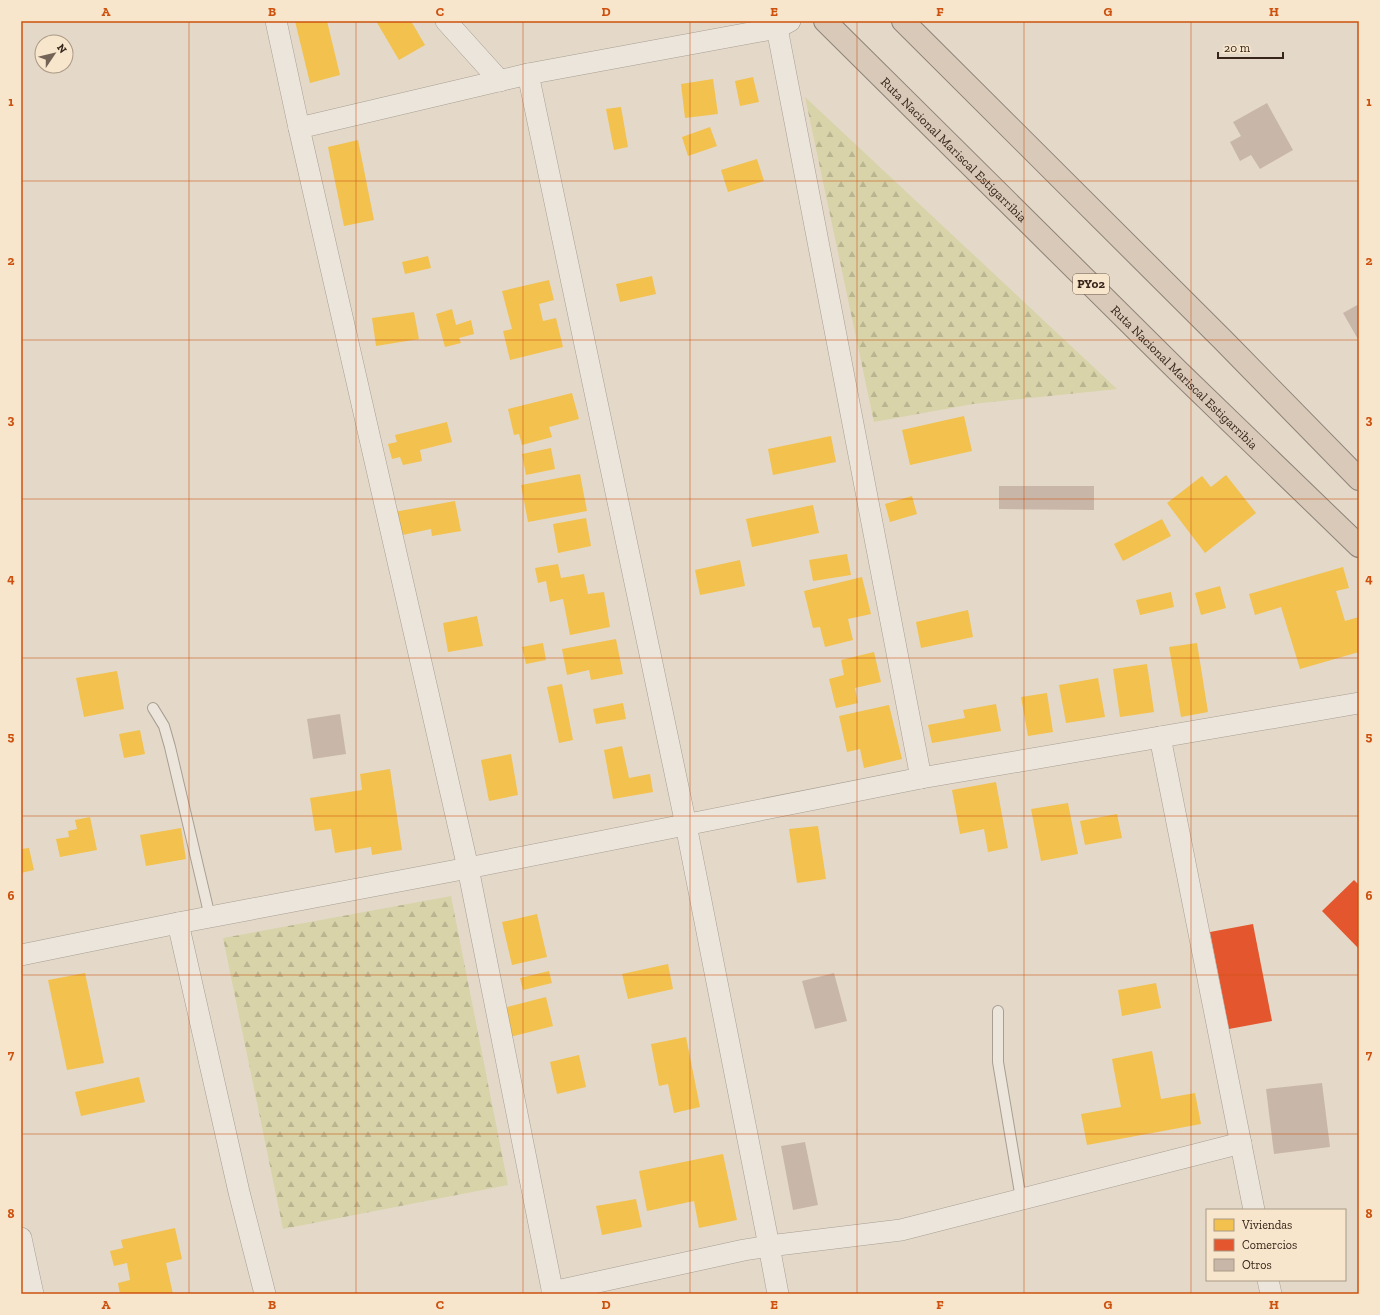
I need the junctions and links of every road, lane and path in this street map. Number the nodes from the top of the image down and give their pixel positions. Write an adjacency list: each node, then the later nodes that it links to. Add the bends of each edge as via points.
1 (276, 21): 8 (street)
2 (446, 21): 7 (street)
3 (825, 21): 10 (highway, Ruta Nacional Mariscal Estigarribia / PY02, via 1178,371)
4 (903, 21): 9 (highway)
5 (783, 25): 6 (street); 14 (street)
6 (528, 74): 7 (street); 15 (street)
7 (500, 81): 8 (street)
8 (299, 128): 16 (street)
9 (1359, 478)
10 (1359, 546)
11 (1359, 703): 13 (street)
12 (153, 708): 17 (lane, via 164,726 170,747)
13 (1160, 737): 14 (street); 21 (street)
14 (921, 778): 15 (street)
15 (686, 825): 16 (street); 25 (street)
16 (468, 868): 17 (street); 27 (street)
17 (210, 917): 18 (street)
18 (178, 923): 19 (street); 29 (street, via 239,1192)
19 (21, 956)
20 (998, 1011): 22 (lane, via 998,1062)
21 (1241, 1143): 22 (street); 23 (street)
22 (1021, 1199): 25 (street, via 901,1230)
23 (1254, 1209)
24 (21, 1238): 28 (street)
25 (769, 1246): 27 (street); 30 (street)
26 (1268, 1281): 31 (street)
27 (553, 1293)
28 (33, 1294)
29 (265, 1294)
30 (778, 1294)
31 (1271, 1294)

